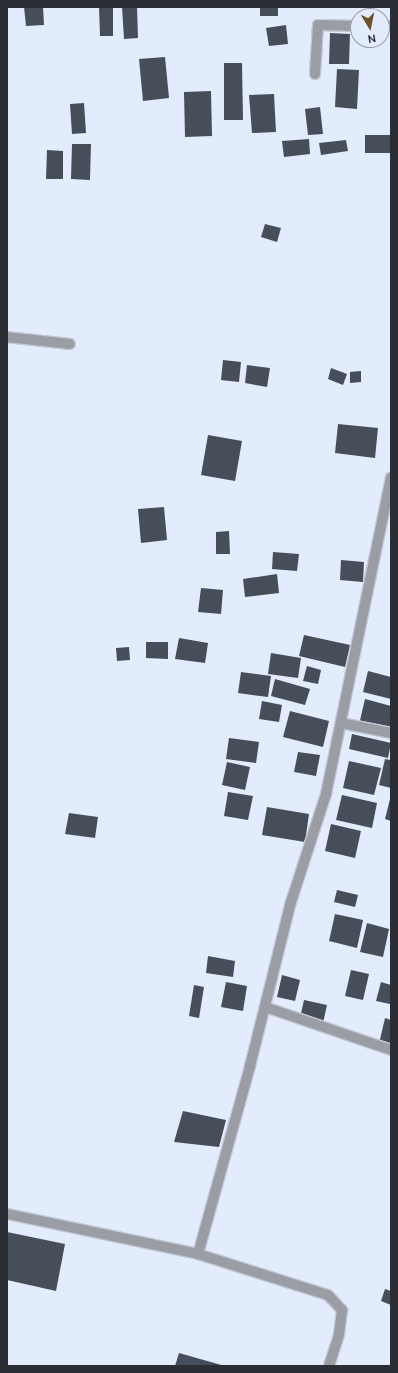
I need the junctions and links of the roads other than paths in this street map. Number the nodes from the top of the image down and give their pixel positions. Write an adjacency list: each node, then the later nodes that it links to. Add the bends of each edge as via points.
1 (350, 26): 2 (street, via 318,25)
2 (315, 74)
3 (7, 337): 4 (street)
4 (70, 344)
5 (391, 478): 6 (street)
6 (340, 723): 7 (street); 8 (street, via 326,794 291,902)
7 (391, 733)
8 (264, 1007): 9 (street); 11 (street)
9 (391, 1050)
10 (7, 1214): 11 (street)
11 (198, 1254): 12 (street, via 328,1295 342,1310 339,1335)
12 (329, 1366)

